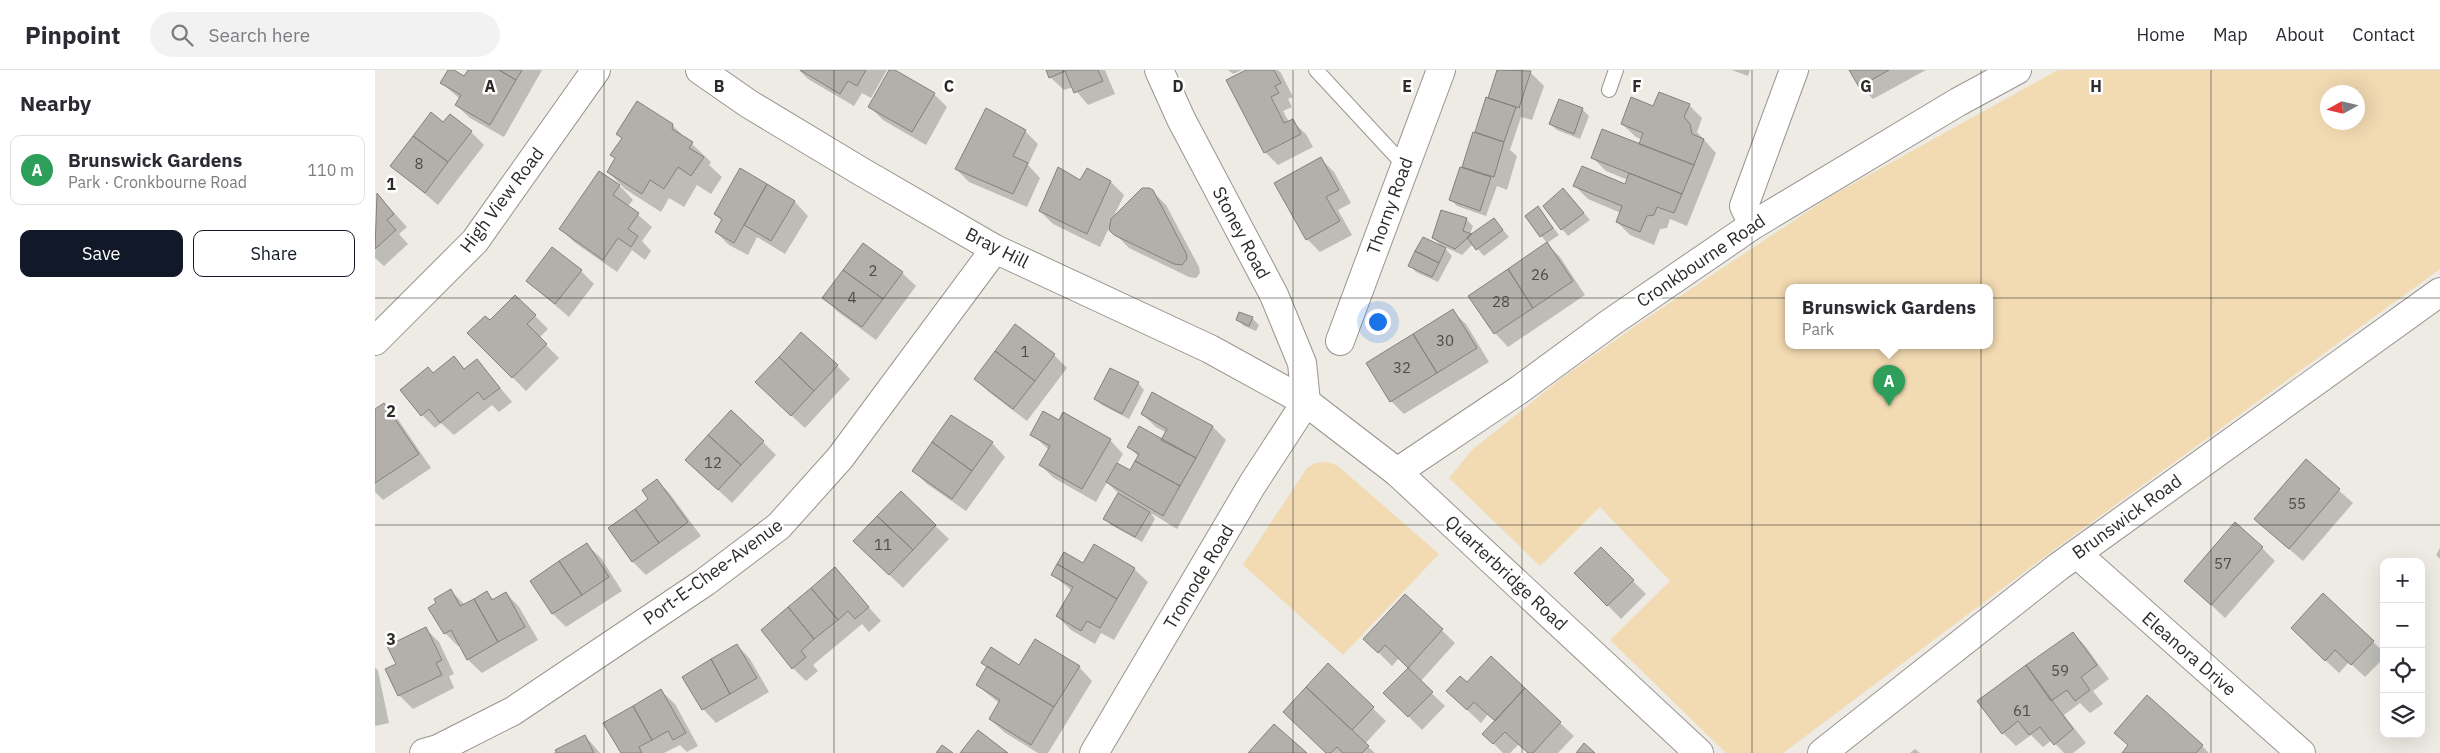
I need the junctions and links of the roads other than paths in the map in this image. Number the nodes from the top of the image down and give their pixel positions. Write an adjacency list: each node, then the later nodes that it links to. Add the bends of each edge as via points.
1 (596, 70): 14 (main road, High View Road, via 475,241)
2 (700, 70): 12 (main road, Bray Hill, via 749,104)
3 (1159, 70): 16 (main road, Stoney Road, via 1181,119 1274,295 1302,363)
4 (1316, 70): 10 (lane)
5 (1441, 70): 10 (main road, Thorny Road)
6 (1616, 70): 9 (lane)
7 (1794, 70): 11 (main road, via 1744,206)
8 (2017, 70): 11 (main road, Cronkbourne Road)
9 (1609, 90)
10 (1405, 166): 15 (main road, Thorny Road)
11 (1753, 225): 17 (main road, Cronkbourne Road)
12 (995, 249): 16 (main road, Bray Hill, via 1210,349); 19 (main road, Port-E-Chee-Avenue, via 840,458 779,526 705,582 513,711)
13 (2440, 292): 18 (main road, Brunswick Road)
14 (375, 341)
15 (1340, 341)
16 (1306, 402): 17 (main road, Quarterbridge Road); 20 (main road, Tromode Road, via 1252,485)
17 (1397, 472): 21 (main road, Quarterbridge Road)
18 (2077, 554): 22 (main road, Brunswick Road); 23 (main road, Eleanora Drive)
19 (424, 753)
20 (1095, 753)
21 (1699, 753)
22 (1822, 753)
23 (2301, 753)

